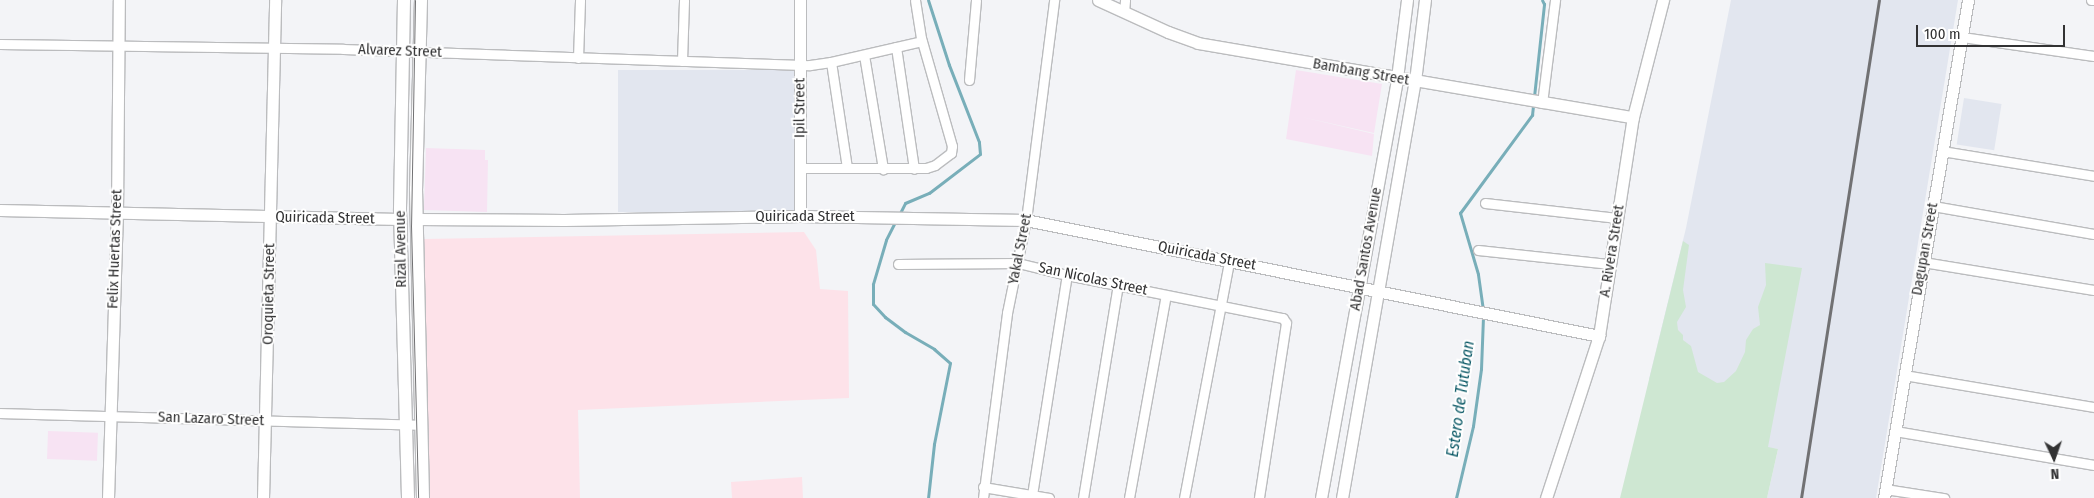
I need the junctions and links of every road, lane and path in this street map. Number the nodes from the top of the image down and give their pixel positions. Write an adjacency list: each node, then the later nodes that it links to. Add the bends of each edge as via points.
1 (119, 0): 22 (street, Felix Huertas Street)
2 (275, 0): 24 (street, Oroquieta Street)
3 (404, 0): 25 (main road, Rizal Avenue)
4 (421, 0): 26 (main road, Rizal Avenue)
5 (580, 0): 29 (street)
6 (684, 0): 30 (street)
7 (800, 0): 32 (street, Ipil Street)
8 (915, 0): 20 (street)
9 (976, 0): 34 (street)
10 (1054, 0): 55 (street, Yakal Street)
11 (1098, 0): 18 (street, Bambang Street)
12 (1126, 0): 18 (street)
13 (1407, 0): 33 (street, Abad Santos Avenue)
14 (1425, 0): 35 (street, Abad Santos Avenue)
15 (1555, 0): 36 (street)
16 (1663, 0): 37 (street, A. Rivera Street)
17 (1968, 0): 19 (street, Dagupan Street)
18 (1124, 12): 33 (street, Bambang Street, via 1198,43)
19 (1962, 37): 28 (street); 38 (street, Dagupan Street)
20 (922, 41): 23 (street, Alvarez Street); 42 (street, via 952,146 947,158 935,165)
21 (0, 44): 22 (street, Alvarez Street)
22 (119, 47): 24 (street, Alvarez Street); 49 (street, Felix Huertas Street)
23 (896, 47): 27 (street, Alvarez Street); 42 (street)
24 (274, 48): 25 (street, Alvarez Street); 51 (street, Oroquieta Street)
25 (403, 51): 26 (street, Alvarez Street); 44 (main road, Rizal Avenue)
26 (420, 52): 29 (street, Alvarez Street); 45 (main road, Rizal Avenue)
27 (864, 55): 31 (street, Alvarez Street); 41 (street)
28 (2094, 56)
29 (578, 58): 30 (street, Alvarez Street)
30 (682, 61): 32 (street, Alvarez Street)
31 (832, 62): 32 (street, Alvarez Street); 40 (street)
32 (800, 64): 39 (street, Ipil Street)
33 (1397, 78): 35 (street, Bambang Street); 65 (street, Abad Santos Avenue)
34 (969, 80)
35 (1415, 81): 36 (street, Bambang Street); 67 (street, Abad Santos Avenue)
36 (1535, 102): 37 (street, Bambang Street)
37 (1633, 117): 52 (street, A. Rivera Street)
38 (1942, 151): 43 (street); 47 (street, Dagupan Street)
39 (800, 168): 40 (street); 50 (street, Ipil Street)
40 (847, 168): 41 (street)
41 (883, 169): 42 (street)
42 (914, 169)
43 (2094, 176)
44 (400, 189): 45 (main road); 53 (main road, Rizal Avenue)
45 (416, 189): 54 (main road, Rizal Avenue)
46 (1485, 203): 52 (street)
47 (1932, 206): 56 (street); 59 (street, Dagupan Street)
48 (0, 210): 49 (street, Quiricada Street)
49 (117, 212): 51 (street, Quiricada Street); 74 (street, Felix Huertas Street)
50 (800, 216): 54 (street, Quiricada Street); 55 (street, Quiricada Street)
51 (271, 217): 53 (street, Quiricada Street); 75 (street, Oroquieta Street)
52 (1617, 218): 62 (street, A. Rivera Street)
53 (400, 219): 54 (street, Quiricada Street); 76 (main road, Rizal Avenue)
54 (416, 219): 77 (main road, Rizal Avenue)
55 (1026, 220): 58 (street, Quiricada Street); 60 (street, Yakal Street)
56 (2094, 234)
57 (1478, 250): 62 (street)
58 (1228, 260): 65 (street, Quiricada Street); 69 (street)
59 (1923, 262): 66 (street); 71 (street, Dagupan Street)
60 (1018, 263): 61 (street, San Nicolas Street); 63 (street, San Nicolas Street); 80 (street, Yakal Street, via 1007,312)
61 (898, 264)
62 (1610, 264): 70 (street, A. Rivera Street)
63 (1067, 275): 64 (street, San Nicolas Street); 82 (street)
64 (1118, 285): 68 (street, San Nicolas Street); 89 (street)
65 (1360, 287): 67 (street, Quiricada Street); 93 (street, Abad Santos Avenue)
66 (2094, 290)
67 (1379, 291): 70 (street, Quiricada Street); 94 (street, Abad Santos Avenue)
68 (1166, 295): 69 (street, San Nicolas Street); 90 (street)
69 (1220, 307): 91 (street); 92 (street, San Nicolas Street, via 1286,320)
70 (1599, 336): 95 (street, A. Rivera Street)
71 (1904, 375): 72 (street); 78 (street, Dagupan Street)
72 (2094, 407)
73 (0, 414): 74 (street, San Lazaro Street)
74 (109, 415): 75 (street, San Lazaro Street); 83 (street, Felix Huertas Street)
75 (266, 422): 76 (street, San Lazaro Street); 84 (street, Oroquieta Street)
76 (407, 424): 77 (street, San Lazaro Street); 85 (main road, Rizal Avenue)
77 (422, 425): 86 (main road, Rizal Avenue)
78 (1895, 431): 79 (street); 81 (street, Dagupan Street)
79 (2094, 465)
80 (983, 487): 82 (street); 87 (street, Yakal Street)
81 (1885, 493): 96 (street)
82 (1032, 495): 88 (street)
83 (108, 498)
84 (263, 498)
85 (408, 498)
86 (423, 498)
87 (983, 498)
88 (1049, 498)
89 (1083, 498)
90 (1130, 498)
91 (1184, 498)
92 (1259, 498)
93 (1321, 498)
94 (1342, 498)
95 (1546, 498)
96 (1944, 498)

